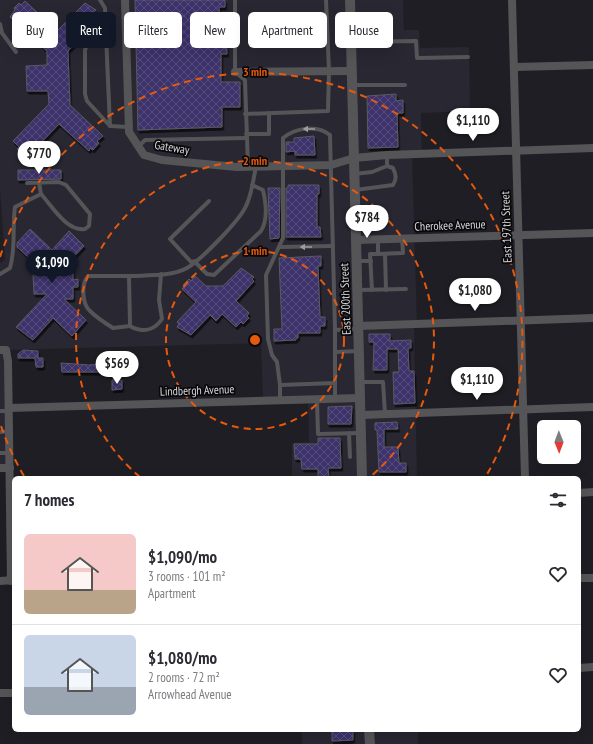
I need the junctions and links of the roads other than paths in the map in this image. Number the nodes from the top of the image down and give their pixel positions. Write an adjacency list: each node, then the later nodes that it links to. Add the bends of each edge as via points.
1 (100, 0): 7 (lane)
2 (125, 0): 26 (street, Gateway)
3 (235, 0): 20 (lane)
4 (326, 0): 19 (lane)
5 (350, 0): 8 (street, East 200th Street)
6 (512, 0): 17 (street, East 197th Street)
7 (105, 12)
8 (350, 12)
9 (0, 24): 14 (lane, via 2,33)
10 (393, 41): 15 (lane, via 416,41 417,58)
11 (86, 48): 25 (lane, via 85,94)
12 (107, 48): 25 (lane)
13 (351, 48): 18 (street, East 200th Street)
14 (16, 52)
15 (468, 57)
16 (593, 65): 17 (street)
17 (515, 67): 30 (street, East 197th Street)
18 (352, 70): 19 (street); 21 (street, East 200th Street)
19 (329, 71): 20 (street); 23 (lane, via 328,111)
20 (235, 72): 24 (lane, via 245,80)
21 (352, 85): 22 (lane); 32 (street, East 200th Street)
22 (406, 85)
23 (269, 113): 24 (lane); 27 (lane, via 269,134)
24 (244, 114): 27 (lane)
25 (110, 126): 26 (lane)
26 (128, 127): 28 (street, Gateway, via 128,132)
27 (246, 136): 28 (lane, via 145,140); 35 (lane)
28 (138, 147): 35 (street, Gateway, via 144,155 162,160)
29 (593, 148): 30 (street, Gateway)
30 (516, 150): 31 (street, Gateway); 45 (street, East 197th Street)
31 (387, 155): 32 (street, Gateway); 36 (lane)
32 (354, 158): 34 (street, Gateway); 37 (street, East 200th Street)
33 (284, 165): 34 (street, Gateway); 34 (lane, one-way to 33, via 330,135 324,129 291,131 283,138); 35 (street, Gateway); 50 (lane, via 283,238)
34 (331, 165): 49 (lane)
35 (252, 166): 40 (lane)
36 (387, 166): 37 (lane, via 372,172); 41 (lane, via 393,168 396,173 393,185)
37 (354, 174): 41 (street, East 200th Street)
38 (27, 183): 39 (lane)
39 (39, 183): 42 (lane); 42 (lane, via 59,182 66,185 90,214 89,226 81,230 74,228)
40 (252, 185): 55 (lane, via 246,207 237,220); 55 (lane, via 263,190 265,196 266,224 261,231 214,275 207,274)
41 (355, 190): 48 (street, East 200th Street)
42 (41, 194): 56 (lane, via 15,206 12,236 14,256 10,268)
43 (209, 201): 55 (lane, via 170,239)
44 (593, 233): 45 (street, Cherokee Avenue)
45 (518, 235): 46 (street, Cherokee Avenue); 64 (street, East 197th Street)
46 (402, 238): 47 (street, Cherokee Avenue); 52 (lane, via 403,253)
47 (378, 239): 48 (street, Cherokee Avenue); 51 (lane)
48 (356, 240): 53 (street, East 200th Street)
49 (333, 246): 50 (lane, one-way to 50); 67 (lane)
50 (280, 247): 73 (lane, via 266,275 268,339 272,355 277,362)
51 (378, 254): 52 (lane); 54 (lane, via 370,254)
52 (385, 254): 62 (lane)
53 (357, 261): 54 (lane); 60 (street, East 200th Street)
54 (371, 261): 61 (lane)
55 (193, 262): 57 (lane, via 182,270)
56 (0, 274)
57 (161, 274): 58 (lane); 65 (lane, via 162,319 153,328 136,329)
58 (130, 276): 65 (lane); 65 (lane, via 88,276 83,288 88,310 113,328)
59 (406, 289): 62 (lane)
60 (358, 290): 61 (lane); 66 (street, East 200th Street)
61 (372, 290): 62 (lane)
62 (386, 290)
63 (593, 318): 64 (street)
64 (521, 320): 66 (street); 80 (street, East 197th Street)
65 (130, 326)
66 (358, 327): 67 (lane); 69 (street, East 200th Street)
67 (335, 330): 70 (lane)
68 (0, 350): 79 (street, via 6,350 8,361)
69 (359, 351): 70 (lane); 71 (street, East 200th Street)
70 (335, 352): 72 (lane)
71 (360, 382): 74 (street, East 200th Street); 82 (lane, via 383,382)
72 (335, 383): 73 (lane); 76 (lane)
73 (280, 385): 77 (lane)
74 (360, 398): 76 (street, Lindbergh Avenue); 83 (street, East 200th Street)
75 (317, 399): 76 (street, Lindbergh Avenue); 77 (street, Lindbergh Avenue); 86 (lane, via 318,434)
76 (335, 399)
77 (280, 400): 79 (street, Lindbergh Avenue)
78 (593, 407): 80 (street)
79 (9, 409): 81 (lane); 84 (street)
80 (523, 409): 82 (street); 94 (street, East 197th Street)
81 (0, 411)
82 (385, 414): 83 (street)
83 (361, 415): 87 (street, East 200th Street)
84 (10, 431): 85 (lane); 89 (street)
85 (0, 432)
86 (349, 433): 87 (lane); 90 (lane)
87 (361, 433): 93 (street, East 200th Street)
88 (0, 453): 89 (lane)
89 (10, 453): 92 (street)
90 (350, 457)
91 (0, 468): 92 (street)
92 (10, 468): 97 (street)
93 (362, 476)
94 (525, 476)
95 (593, 492): 96 (street)
96 (581, 493)
97 (12, 543)
98 (581, 578): 99 (street)
99 (593, 578)
100 (12, 580): 101 (street)
101 (0, 581)
102 (593, 667): 103 (street)
103 (581, 668)
104 (12, 692): 105 (street)
105 (0, 693)
106 (369, 732): 107 (street)
107 (370, 744)

